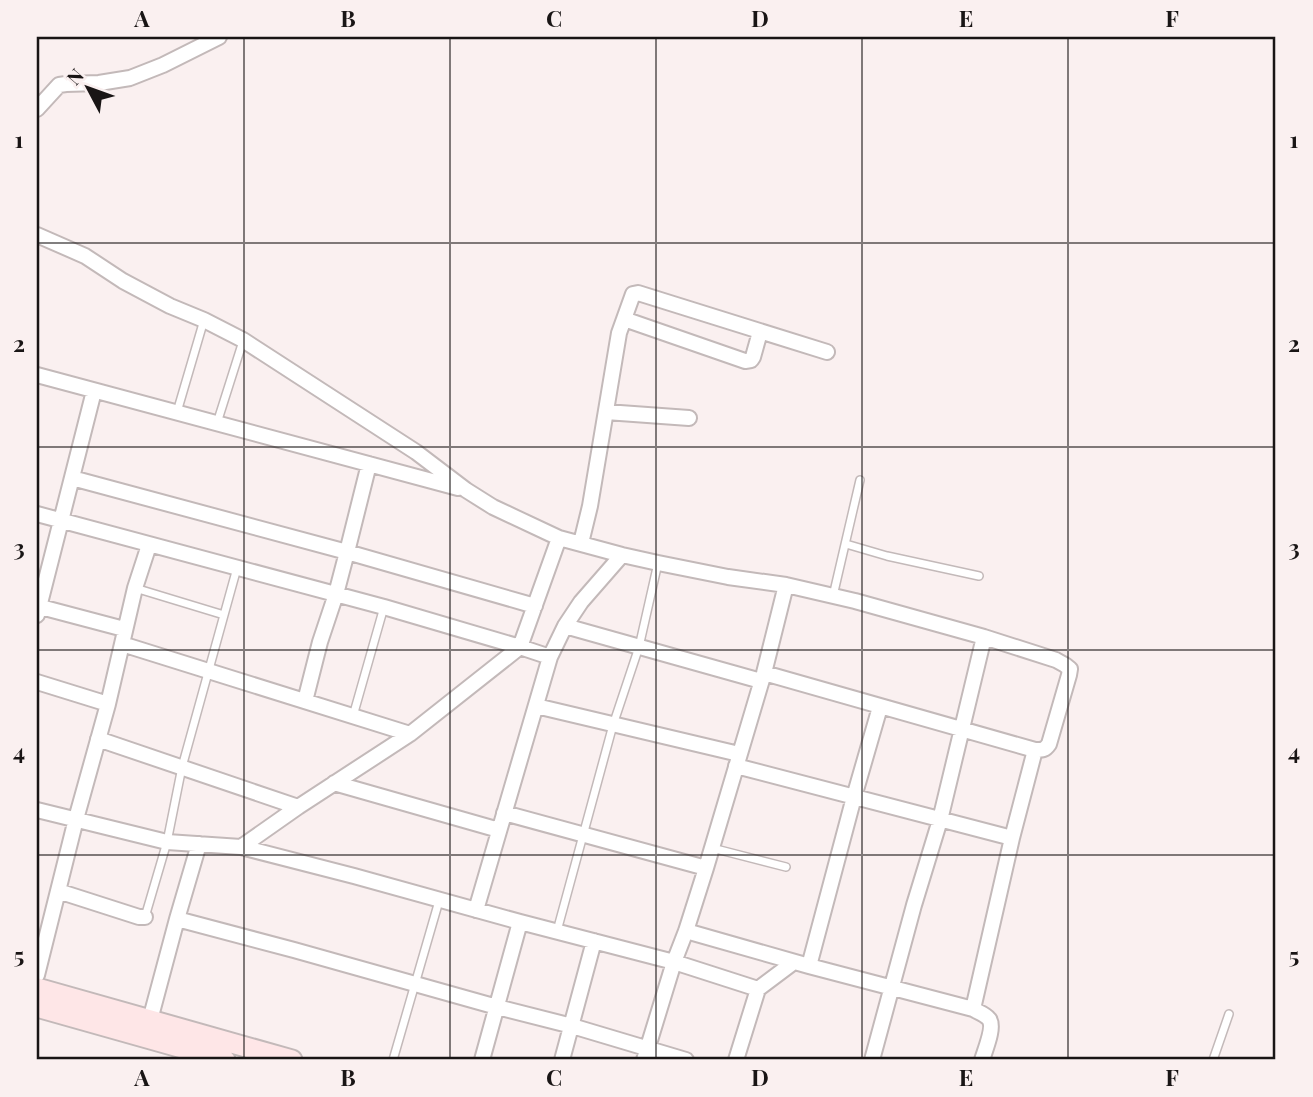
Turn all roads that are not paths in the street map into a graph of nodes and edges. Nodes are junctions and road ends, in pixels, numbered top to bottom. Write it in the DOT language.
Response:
graph roads {
  1 [pos="219,37"];
  2 [pos="37,109"];
  3 [pos="37,235"];
  4 [pos="624,319"];
  5 [pos="204,320"];
  6 [pos="760,332"];
  7 [pos="243,340"];
  8 [pos="827,352"];
  9 [pos="37,375"];
  10 [pos="94,391"];
  11 [pos="606,412"];
  12 [pos="177,413"];
  13 [pos="689,418"];
  14 [pos="217,424"];
  15 [pos="369,464"];
  16 [pos="72,478"];
  17 [pos="860,480"];
  18 [pos="466,490"];
  19 [pos="37,514"];
  20 [pos="62,521"];
  21 [pos="559,538"];
  22 [pos="581,543"];
  23 [pos="846,544"];
  24 [pos="149,545"];
  25 [pos="347,552"];
  26 [pos="622,555"];
  27 [pos="658,563"];
  28 [pos="237,568"];
  29 [pos="979,576"];
  30 [pos="786,585"];
  31 [pos="135,588"];
  32 [pos="336,594"];
  33 [pos="834,596"];
  34 [pos="535,606"];
  35 [pos="384,607"];
  36 [pos="38,609"];
  37 [pos="224,615"];
  38 [pos="565,626"];
  39 [pos="123,637"];
  40 [pos="984,637"];
  41 [pos="520,647"];
  42 [pos="639,647"];
  43 [pos="550,657"];
  44 [pos="209,671"];
  45 [pos="762,677"];
  46 [pos="37,682"];
  47 [pos="306,701"];
  48 [pos="108,704"];
  49 [pos="536,706"];
  50 [pos="880,707"];
  51 [pos="353,716"];
  52 [pos="613,725"];
  53 [pos="961,728"];
  54 [pos="410,734"];
  55 [pos="98,739"];
  56 [pos="1035,750"];
  57 [pos="737,760"];
  58 [pos="183,767"];
  59 [pos="334,783"];
  60 [pos="854,797"];
  61 [pos="298,807"];
  62 [pos="37,810"];
  63 [pos="504,813"];
  64 [pos="76,819"];
  65 [pos="940,820"];
  66 [pos="499,830"];
  67 [pos="583,834"];
  68 [pos="1012,838"];
  69 [pos="167,842"];
  70 [pos="199,844"];
  71 [pos="242,847"];
  72 [pos="712,848"];
  73 [pos="786,867"];
  74 [pos="706,868"];
  75 [pos="58,891"];
  76 [pos="439,901"];
  77 [pos="476,910"];
  78 [pos="145,917"];
  79 [pos="177,919"];
  80 [pos="520,922"];
  81 [pos="557,931"];
  82 [pos="686,931"];
  83 [pos="594,941"];
  84 [pos="674,962"];
  85 [pos="802,964"];
  86 [pos="37,975"];
  87 [pos="414,984"];
  88 [pos="892,987"];
  89 [pos="37,988"];
  90 [pos="758,989"];
  91 [pos="37,1007"];
  92 [pos="497,1007"];
  93 [pos="973,1009"];
  94 [pos="1229,1014"];
  95 [pos="150,1020"];
  96 [pos="572,1026"];
  97 [pos="646,1055"];
  98 [pos="225,1060"];
  99 [pos="292,1060"];
  100 [pos="393,1060"];
  101 [pos="482,1060"];
  102 [pos="562,1060"];
  103 [pos="686,1060"];
  104 [pos="736,1060"];
  105 [pos="872,1060"];
  106 [pos="982,1060"];
  107 [pos="1213,1060"];
  1 -- 2 [label="street"];
  3 -- 5 [label="street"];
  4 -- 6 [label="street"];
  4 -- 6 [label="street"];
  4 -- 11 [label="street"];
  5 -- 7 [label="street"];
  5 -- 12 [label="lane"];
  6 -- 8 [label="street"];
  7 -- 14 [label="lane"];
  7 -- 18 [label="street"];
  9 -- 10 [label="street"];
  10 -- 12 [label="street"];
  10 -- 16 [label="street"];
  11 -- 13 [label="street"];
  11 -- 22 [label="street"];
  12 -- 14 [label="street"];
  14 -- 15 [label="street"];
  15 -- 18 [label="street"];
  15 -- 25 [label="street"];
  16 -- 20 [label="street"];
  16 -- 25 [label="street"];
  17 -- 23 [label="lane"];
  18 -- 21 [label="street"];
  19 -- 20 [label="street"];
  20 -- 24 [label="street"];
  20 -- 36 [label="street"];
  21 -- 22 [label="street"];
  21 -- 34 [label="street"];
  22 -- 26 [label="street"];
  23 -- 29 [label="lane"];
  23 -- 33 [label="lane"];
  24 -- 28 [label="street"];
  24 -- 31 [label="street"];
  25 -- 32 [label="street"];
  25 -- 34 [label="street"];
  26 -- 27 [label="street"];
  26 -- 38 [label="street"];
  27 -- 30 [label="street"];
  27 -- 42 [label="lane"];
  28 -- 32 [label="street"];
  28 -- 37 [label="lane"];
  30 -- 33 [label="street"];
  30 -- 45 [label="street"];
  31 -- 37 [label="lane"];
  31 -- 39 [label="street"];
  32 -- 35 [label="street"];
  32 -- 47 [label="street"];
  33 -- 40 [label="street"];
  34 -- 41 [label="street"];
  35 -- 41 [label="street"];
  35 -- 51 [label="lane"];
  36 -- 39 [label="street"];
  37 -- 44 [label="lane"];
  38 -- 42 [label="street"];
  38 -- 43 [label="street"];
  39 -- 44 [label="street"];
  39 -- 48 [label="street"];
  40 -- 53 [label="street"];
  40 -- 56 [label="street"];
  41 -- 43 [label="street"];
  41 -- 54 [label="street"];
  42 -- 45 [label="street"];
  42 -- 52 [label="lane"];
  43 -- 49 [label="street"];
  44 -- 47 [label="street"];
  44 -- 58 [label="lane"];
  45 -- 50 [label="street"];
  45 -- 57 [label="street"];
  46 -- 48 [label="street"];
  47 -- 51 [label="street"];
  48 -- 55 [label="street"];
  49 -- 52 [label="street"];
  49 -- 63 [label="street"];
  50 -- 53 [label="street"];
  50 -- 60 [label="street"];
  51 -- 54 [label="street"];
  52 -- 57 [label="street"];
  52 -- 67 [label="lane"];
  53 -- 56 [label="street"];
  53 -- 65 [label="street"];
  54 -- 59 [label="street"];
  55 -- 58 [label="street"];
  55 -- 64 [label="street"];
  56 -- 68 [label="street"];
  57 -- 60 [label="street"];
  57 -- 72 [label="street"];
  58 -- 61 [label="street"];
  58 -- 69 [label="lane"];
  59 -- 61 [label="street"];
  59 -- 66 [label="street"];
  60 -- 65 [label="street"];
  60 -- 85 [label="street"];
  61 -- 71 [label="street"];
  62 -- 64 [label="street"];
  63 -- 66 [label="street"];
  63 -- 67 [label="street"];
  64 -- 69 [label="street"];
  64 -- 75 [label="street"];
  65 -- 68 [label="street"];
  65 -- 88 [label="street"];
  66 -- 77 [label="street"];
  67 -- 74 [label="street"];
  67 -- 81 [label="lane"];
  68 -- 93 [label="street"];
  69 -- 70 [label="street"];
  69 -- 78 [label="lane"];
  70 -- 71 [label="street"];
  70 -- 79 [label="street"];
  71 -- 76 [label="street"];
  72 -- 73 [label="lane"];
  72 -- 74 [label="street"];
  74 -- 82 [label="street"];
  75 -- 78 [label="street"];
  75 -- 86 [label="street"];
  76 -- 77 [label="street"];
  76 -- 87 [label="lane"];
  77 -- 80 [label="street"];
  79 -- 87 [label="street"];
  79 -- 95 [label="street"];
  80 -- 81 [label="street"];
  80 -- 92 [label="street"];
  81 -- 83 [label="street"];
  82 -- 84 [label="street"];
  82 -- 85 [label="street"];
  83 -- 84 [label="street"];
  83 -- 96 [label="street"];
  84 -- 90 [label="street"];
  84 -- 97 [label="street"];
  85 -- 88 [label="street"];
  85 -- 90 [label="street"];
  87 -- 92 [label="street"];
  87 -- 100 [label="lane"];
  88 -- 93 [label="street"];
  88 -- 105 [label="street"];
  89 -- 95 [label="street"];
  90 -- 104 [label="street"];
  91 -- 98 [label="street"];
  92 -- 96 [label="street"];
  92 -- 101 [label="street"];
  93 -- 106 [label="street"];
  94 -- 107 [label="lane"];
  95 -- 99 [label="street"];
  96 -- 97 [label="street"];
  96 -- 102 [label="street"];
  97 -- 103 [label="street"];
}
